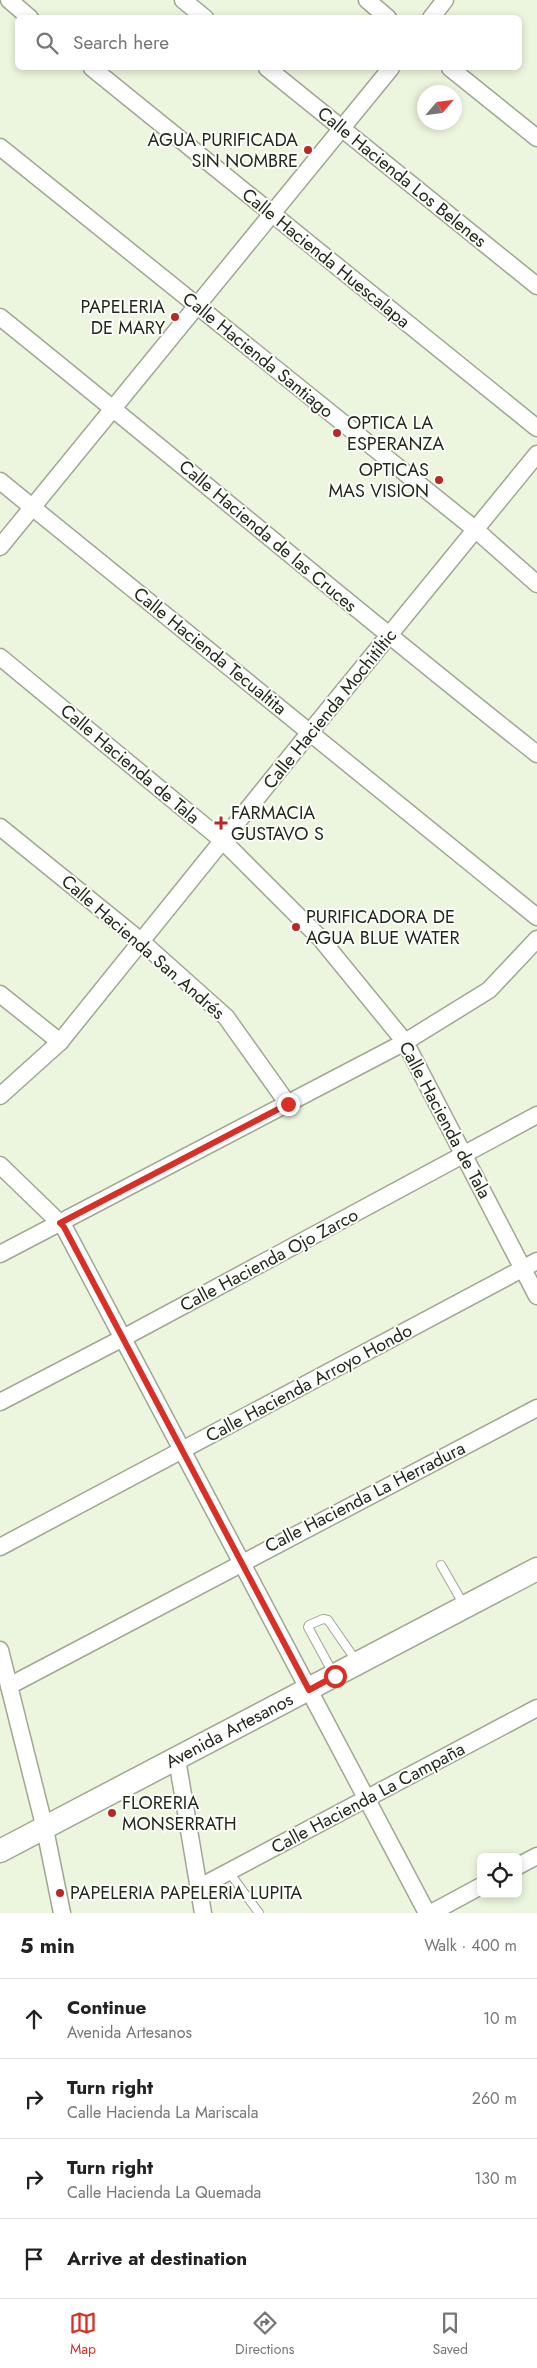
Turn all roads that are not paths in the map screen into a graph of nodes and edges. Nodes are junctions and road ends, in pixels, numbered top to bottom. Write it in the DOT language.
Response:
graph roads {
  1 [pos="9,0"];
  2 [pos="183,0"];
  3 [pos="367,0"];
  4 [pos="444,0"];
  5 [pos="26,15"];
  6 [pos="201,15"];
  7 [pos="384,15"];
  8 [pos="432,15"];
  9 [pos="94,70"];
  10 [pos="269,70"];
  11 [pos="389,70"];
  12 [pos="452,70"];
  13 [pos="343,129"];
  14 [pos="537,138"];
  15 [pos="0,147"];
  16 [pos="272,215"];
  17 [pos="537,286"];
  18 [pos="197,306"];
  19 [pos="0,318"];
  20 [pos="113,408"];
  21 [pos="537,428"];
  22 [pos="537,454"];
  23 [pos="0,481"];
  24 [pos="32,507"];
  25 [pos="476,530"];
  26 [pos="0,547"];
  27 [pos="537,584"];
  28 [pos="389,637"];
  29 [pos="0,657"];
  30 [pos="310,732"];
  31 [pos="537,754"];
  32 [pos="0,828"];
  33 [pos="223,841"];
  34 [pos="537,917"];
  35 [pos="537,938"];
  36 [pos="142,942"];
  37 [pos="0,994"];
  38 [pos="60,1042"];
  39 [pos="405,1042"];
  40 [pos="0,1096"];
  41 [pos="288,1104"];
  42 [pos="537,1115"];
  43 [pos="464,1154"];
  44 [pos="0,1165"];
  45 [pos="60,1223"];
  46 [pos="0,1254"];
  47 [pos="530,1265"];
  48 [pos="537,1296"];
  49 [pos="123,1338"];
  50 [pos="0,1402"];
  51 [pos="537,1408"];
  52 [pos="182,1451"];
  53 [pos="0,1547"];
  54 [pos="241,1562"];
  55 [pos="441,1566"];
  56 [pos="537,1569"];
  57 [pos="466,1607"];
  58 [pos="0,1650"];
  59 [pos="358,1664"];
  60 [pos="335,1676"];
  61 [pos="9,1686"];
  62 [pos="309,1690"];
  63 [pos="537,1708"];
  64 [pos="177,1760"];
  65 [pos="367,1799"];
  66 [pos="45,1829"];
  67 [pos="0,1851"];
  68 [pos="537,1856"];
  69 [pos="522,1864"];
  70 [pos="229,1872"];
  71 [pos="198,1888"];
  72 [pos="477,1888"];
  73 [pos="62,1913"];
  74 [pos="203,1913"];
  75 [pos="259,1913"];
  76 [pos="427,1913"];
  77 [pos="431,1913"];
  1 -- 5 [label="street"];
  2 -- 6 [label="street"];
  3 -- 7 [label="street"];
  4 -- 8 [label="street"];
  9 -- 16 [label="street, Calle Hacienda Huescalapa"];
  10 -- 13 [label="street, Calle Hacienda Los Belenes"];
  11 -- 13 [label="street"];
  12 -- 14 [label="street"];
  13 -- 16 [label="street"];
  13 -- 17 [label="street, Calle Hacienda Los Belenes"];
  15 -- 18 [label="street, Calle Hacienda Santiago"];
  16 -- 18 [label="street"];
  16 -- 21 [label="street, Calle Hacienda Huescalapa"];
  18 -- 20 [label="street"];
  18 -- 25 [label="street, Calle Hacienda Santiago"];
  19 -- 20 [label="street, Calle Hacienda de las Cruces"];
  20 -- 24 [label="street"];
  20 -- 28 [label="street, Calle Hacienda de las Cruces"];
  22 -- 25 [label="street, Calle Hacienda Mochitiltic"];
  23 -- 24 [label="street, Calle Hacienda Tecualtita"];
  24 -- 26 [label="street"];
  24 -- 30 [label="street, Calle Hacienda Tecualtita"];
  25 -- 27 [label="street, Calle Hacienda Santiago"];
  25 -- 28 [label="street, Calle Hacienda Mochitiltic"];
  28 -- 30 [label="street, Calle Hacienda Mochitiltic"];
  28 -- 31 [label="street, Calle Hacienda de las Cruces"];
  29 -- 33 [label="street, Calle Hacienda de Tala"];
  30 -- 33 [label="street, Calle Hacienda Mochitiltic"];
  30 -- 34 [label="street, Calle Hacienda Tecualtita"];
  32 -- 36 [label="street, Calle Hacienda San Andrés"];
  33 -- 36 [label="street, Calle Hacienda Mochitiltic"];
  33 -- 39 [label="street, Calle Hacienda de Tala"];
  35 -- 39 [label="street"];
  36 -- 38 [label="street, Calle Hacienda Mochitiltic"];
  36 -- 41 [label="street, Calle Hacienda San Andrés"];
  37 -- 38 [label="street"];
  38 -- 40 [label="street, Calle Hacienda Mochitiltic"];
  39 -- 41 [label="street"];
  39 -- 43 [label="street, Calle Hacienda de Tala"];
  41 -- 45 [label="street"];
  42 -- 43 [label="street, Calle Hacienda Ojo Zarco"];
  43 -- 47 [label="street, Calle Hacienda de Tala"];
  43 -- 49 [label="street, Calle Hacienda Ojo Zarco"];
  44 -- 45 [label="street"];
  45 -- 46 [label="street"];
  45 -- 49 [label="street"];
  47 -- 48 [label="street, Calle Hacienda de Tala"];
  47 -- 52 [label="street, Calle Hacienda Arroyo Hondo"];
  49 -- 50 [label="street, Calle Hacienda Ojo Zarco"];
  49 -- 52 [label="street"];
  51 -- 54 [label="street, Calle Hacienda La Herradura"];
  52 -- 53 [label="street, Calle Hacienda Arroyo Hondo"];
  52 -- 54 [label="street"];
  54 -- 61 [label="street, Calle Hacienda La Herradura"];
  54 -- 62 [label="street"];
  55 -- 57 [label="lane"];
  56 -- 57 [label="main road, Avenida Artesanos"];
  57 -- 59 [label="main road, Avenida Artesanos"];
  58 -- 61 [label="street"];
  59 -- 60 [label="main road, Avenida Artesanos"];
  59 -- 60 [label="lane"];
  60 -- 62 [label="main road, Avenida Artesanos"];
  61 -- 66 [label="street"];
  62 -- 64 [label="main road, Avenida Artesanos"];
  62 -- 65 [label="street"];
  63 -- 65 [label="street, Calle Hacienda La Campaña"];
  64 -- 66 [label="main road, Avenida Artesanos"];
  64 -- 71 [label="street"];
  65 -- 70 [label="street, Calle Hacienda La Campaña"];
  65 -- 76 [label="street"];
  66 -- 67 [label="main road, Avenida Artesanos"];
  66 -- 73 [label="street"];
  68 -- 69 [label="street"];
  70 -- 71 [label="street, Calle Hacienda La Campaña"];
  70 -- 75 [label="lane"];
  71 -- 74 [label="street"];
  72 -- 77 [label="street"];
}
